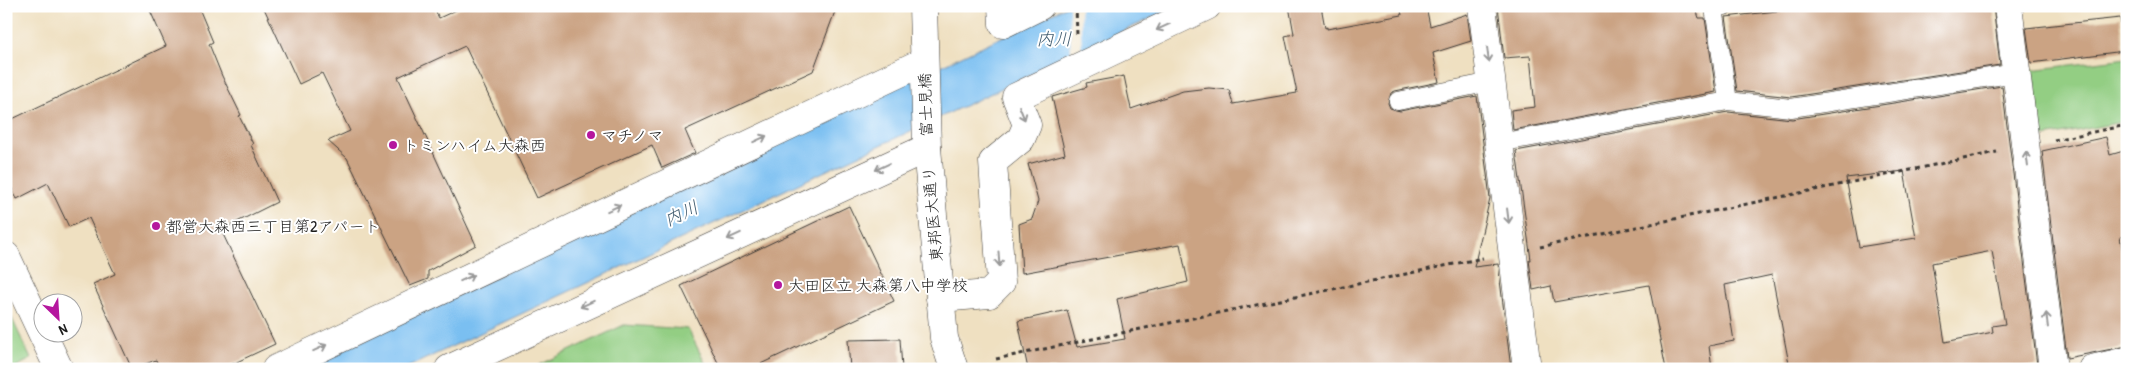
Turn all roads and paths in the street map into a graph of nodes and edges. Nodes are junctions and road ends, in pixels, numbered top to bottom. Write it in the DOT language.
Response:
graph roads {
  1 [pos="923,6"];
  2 [pos="1002,6"];
  3 [pos="1040,6"];
  4 [pos="1207,6"];
  5 [pos="1482,6"];
  6 [pos="1725,6"];
  7 [pos="2008,6"];
  8 [pos="923,62"];
  9 [pos="2016,73"];
  10 [pos="1491,82"];
  11 [pos="1398,101"];
  12 [pos="1728,101"];
  13 [pos="2127,125"];
  14 [pos="1499,143"];
  15 [pos="2025,146"];
  16 [pos="926,148"];
  17 [pos="1512,252"];
  18 [pos="6,256"];
  19 [pos="940,298"];
  20 [pos="996,358"];
  21 [pos="2127,362"];
  22 [pos="59,369"];
  23 [pos="276,369"];
  24 [pos="449,369"];
  25 [pos="954,369"];
  26 [pos="1527,369"];
  27 [pos="2053,369"];
  28 [pos="2092,369"];
  1 -- 8 [label="street"];
  2 -- 3 [label="street"];
  4 -- 19 [label="street, one-way"];
  5 -- 10 [label="street, one-way"];
  6 -- 12 [label="lane"];
  7 -- 9 [label="street"];
  8 -- 16 [label="street, 富士見橋"];
  23 -- 8 [label="street, one-way"];
  9 -- 12 [label="lane"];
  9 -- 15 [label="street"];
  10 -- 11 [label="lane"];
  10 -- 14 [label="street"];
  12 -- 14 [label="lane"];
  13 -- 15 [label="path"];
  14 -- 17 [label="street, one-way"];
  15 -- 17 [label="path"];
  27 -- 15 [label="street, one-way"];
  16 -- 19 [label="street, 東邦医大通り"];
  16 -- 24 [label="street, one-way"];
  17 -- 20 [label="path"];
  17 -- 26 [label="street"];
  18 -- 22 [label="street"];
  19 -- 25 [label="street, 東邦医大通り"];
  21 -- 28 [label="street"];
}
